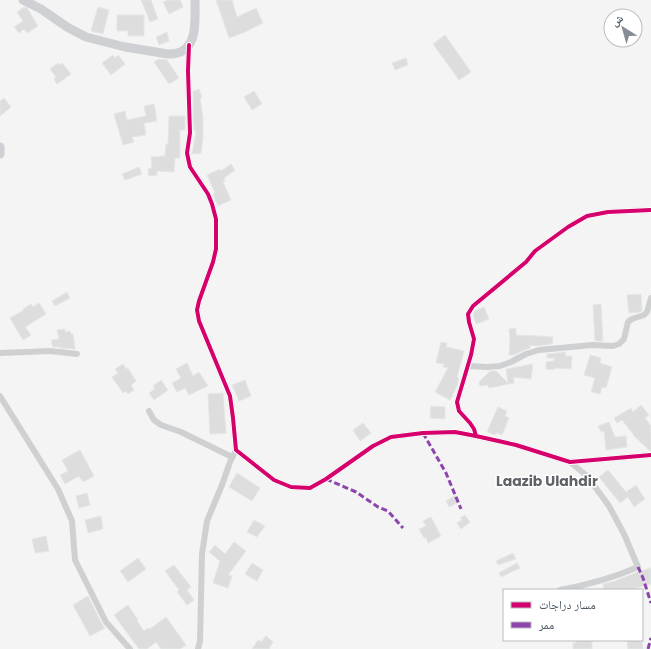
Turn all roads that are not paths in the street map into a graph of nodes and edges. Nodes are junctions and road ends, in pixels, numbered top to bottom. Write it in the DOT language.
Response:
graph roads {
  1 [pos="23,0"];
  2 [pos="195,0"];
  3 [pos="189,45"];
  4 [pos="0,147"];
  5 [pos="0,154"];
  6 [pos="651,210"];
  7 [pos="651,298"];
  8 [pos="0,353"];
  9 [pos="77,354"];
  10 [pos="468,366"];
  11 [pos="0,396"];
  12 [pos="150,411"];
  13 [pos="476,436"];
  14 [pos="236,450"];
  15 [pos="651,455"];
  16 [pos="232,457"];
  17 [pos="570,462"];
  18 [pos="565,589"];
  19 [pos="130,649"];
  20 [pos="198,649"];
  1 -- 3 [label="main road"];
  2 -- 3 [label="main road"];
  3 -- 14 [label="street"];
  4 -- 5 [label="main road"];
  6 -- 10 [label="street"];
  7 -- 10 [label="street"];
  8 -- 9 [label="street"];
  10 -- 13 [label="street"];
  11 -- 19 [label="street"];
  12 -- 16 [label="street"];
  13 -- 14 [label="street"];
  13 -- 17 [label="street"];
  14 -- 16 [label="street"];
  15 -- 17 [label="street"];
  16 -- 20 [label="street"];
  17 -- 18 [label="street"];
}
